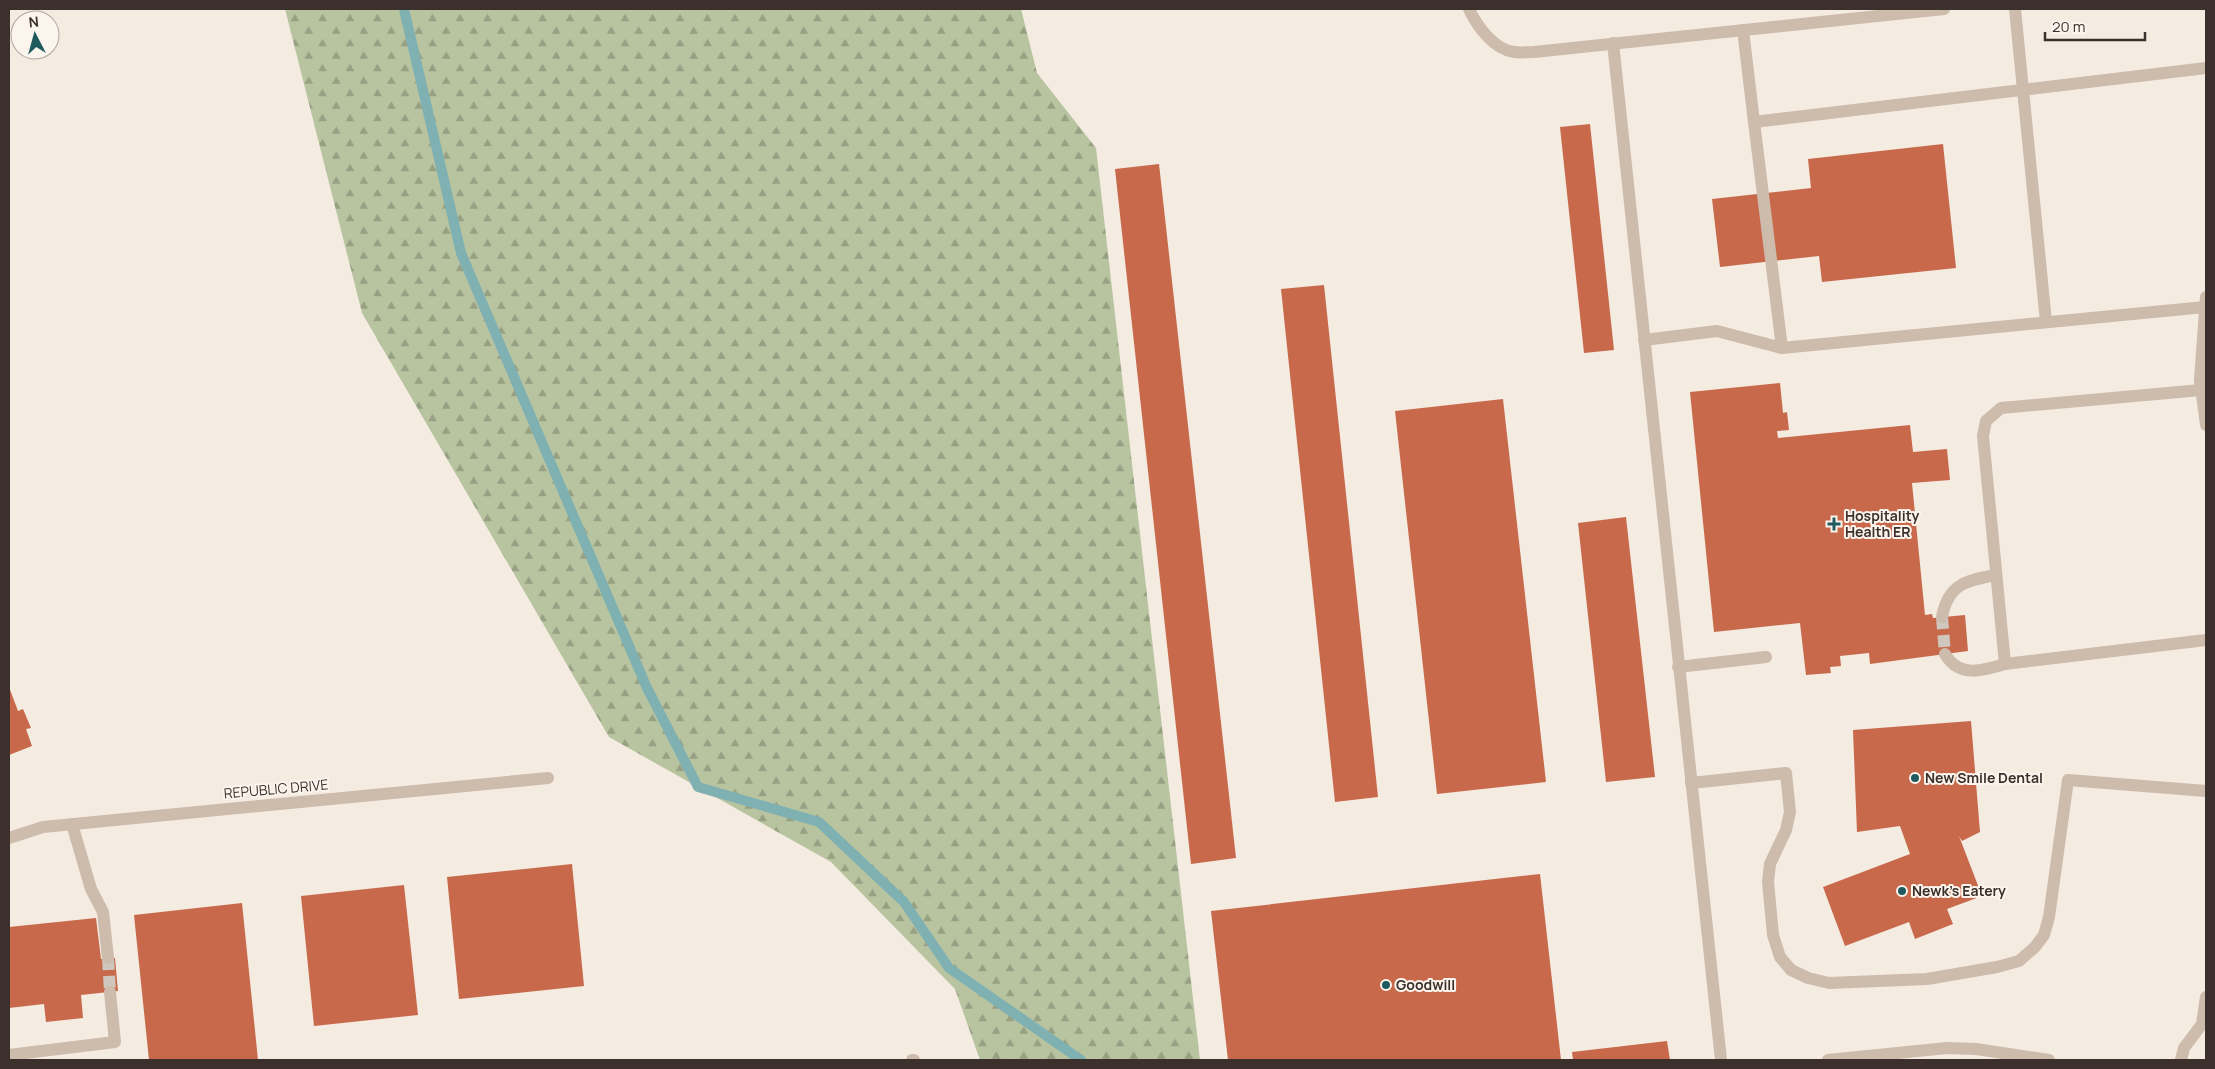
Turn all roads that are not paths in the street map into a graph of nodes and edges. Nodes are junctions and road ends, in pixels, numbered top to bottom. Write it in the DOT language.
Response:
graph roads {
  1 [pos="1469,9"];
  2 [pos="1944,9"];
  3 [pos="2015,9"];
  4 [pos="1743,30"];
  5 [pos="1613,44"];
  6 [pos="2206,68"];
  7 [pos="2023,89"];
  8 [pos="1754,122"];
  9 [pos="2206,302"];
  10 [pos="2046,322"];
  11 [pos="1644,340"];
  12 [pos="1782,348"];
  13 [pos="2201,390"];
  14 [pos="2206,425"];
  15 [pos="1996,575"];
  16 [pos="1942,617"];
  17 [pos="2206,640"];
  18 [pos="1945,654"];
  19 [pos="1766,657"];
  20 [pos="2005,664"];
  21 [pos="1678,667"];
  22 [pos="548,778"];
  23 [pos="1690,782"];
  24 [pos="2206,791"];
  25 [pos="72,824"];
  26 [pos="9,838"];
  27 [pos="108,958"];
  28 [pos="110,992"];
  29 [pos="2206,997"];
  30 [pos="9,1055"];
  31 [pos="1721,1060"];
  32 [pos="1828,1060"];
  33 [pos="2049,1060"];
  34 [pos="2181,1060"];
  1 -- 5 [label="street"];
  2 -- 4 [label="street"];
  3 -- 7 [label="street"];
  4 -- 5 [label="street"];
  4 -- 8 [label="street"];
  5 -- 11 [label="street"];
  6 -- 7 [label="street"];
  7 -- 8 [label="street"];
  7 -- 10 [label="street"];
  8 -- 12 [label="street"];
  9 -- 10 [label="street"];
  9 -- 13 [label="street"];
  10 -- 12 [label="street"];
  11 -- 12 [label="street"];
  11 -- 21 [label="street"];
  13 -- 14 [label="street"];
  13 -- 15 [label="street"];
  15 -- 16 [label="street"];
  15 -- 20 [label="street"];
  17 -- 20 [label="street"];
  18 -- 20 [label="street"];
  19 -- 21 [label="street"];
  21 -- 23 [label="street"];
  22 -- 25 [label="street, REPUBLIC DRIVE"];
  23 -- 24 [label="street"];
  23 -- 31 [label="street"];
  25 -- 26 [label="street, REPUBLIC DRIVE"];
  25 -- 27 [label="street"];
  28 -- 30 [label="street"];
  29 -- 34 [label="street"];
  32 -- 33 [label="street"];
}
